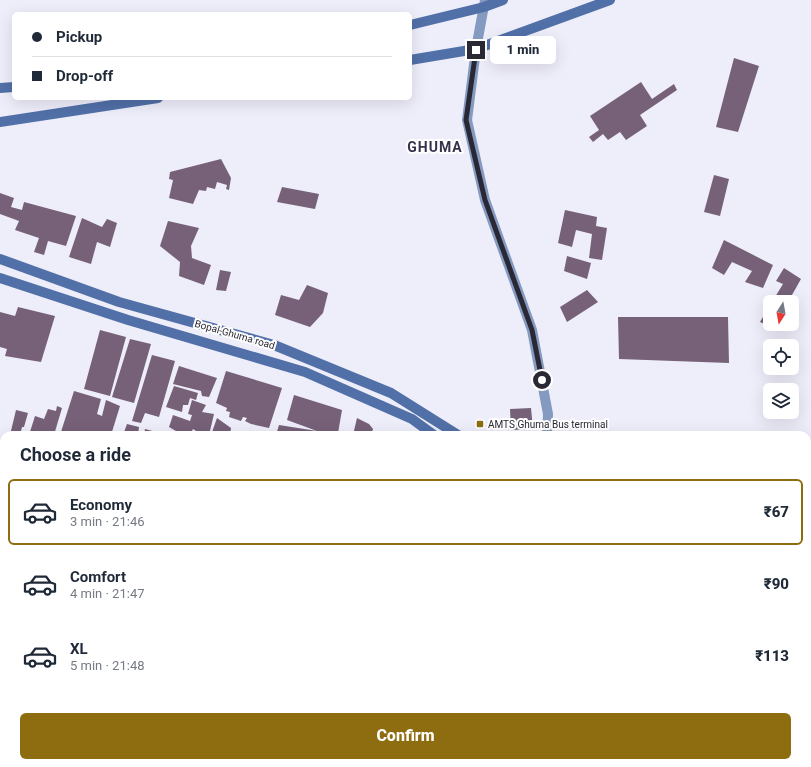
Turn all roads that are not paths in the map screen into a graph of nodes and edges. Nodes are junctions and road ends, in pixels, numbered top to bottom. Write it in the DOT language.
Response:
graph roads {
  1 [pos="503,0"];
  2 [pos="610,0"];
  3 [pos="485,3"];
  4 [pos="412,24"];
  5 [pos="476,50"];
  6 [pos="412,60"];
  7 [pos="12,87"];
  8 [pos="0,88"];
  9 [pos="145,100"];
  10 [pos="0,122"];
  11 [pos="0,259"];
  12 [pos="0,278"];
  13 [pos="418,409"];
  14 [pos="412,419"];
  15 [pos="428,431"];
  16 [pos="452,431"];
  17 [pos="547,431"];
  1 -- 3 [label="street"];
  2 -- 5 [label="street"];
  3 -- 4 [label="street"];
  3 -- 5 [label="street"];
  5 -- 6 [label="street"];
  5 -- 17 [label="street"];
  7 -- 8 [label="street"];
  9 -- 10 [label="street"];
  11 -- 13 [label="street, Bopal-Ghuma road"];
  12 -- 14 [label="street"];
  13 -- 14 [label="street"];
  13 -- 16 [label="street, Bopal-Ghuma road"];
  14 -- 15 [label="street"];
}
